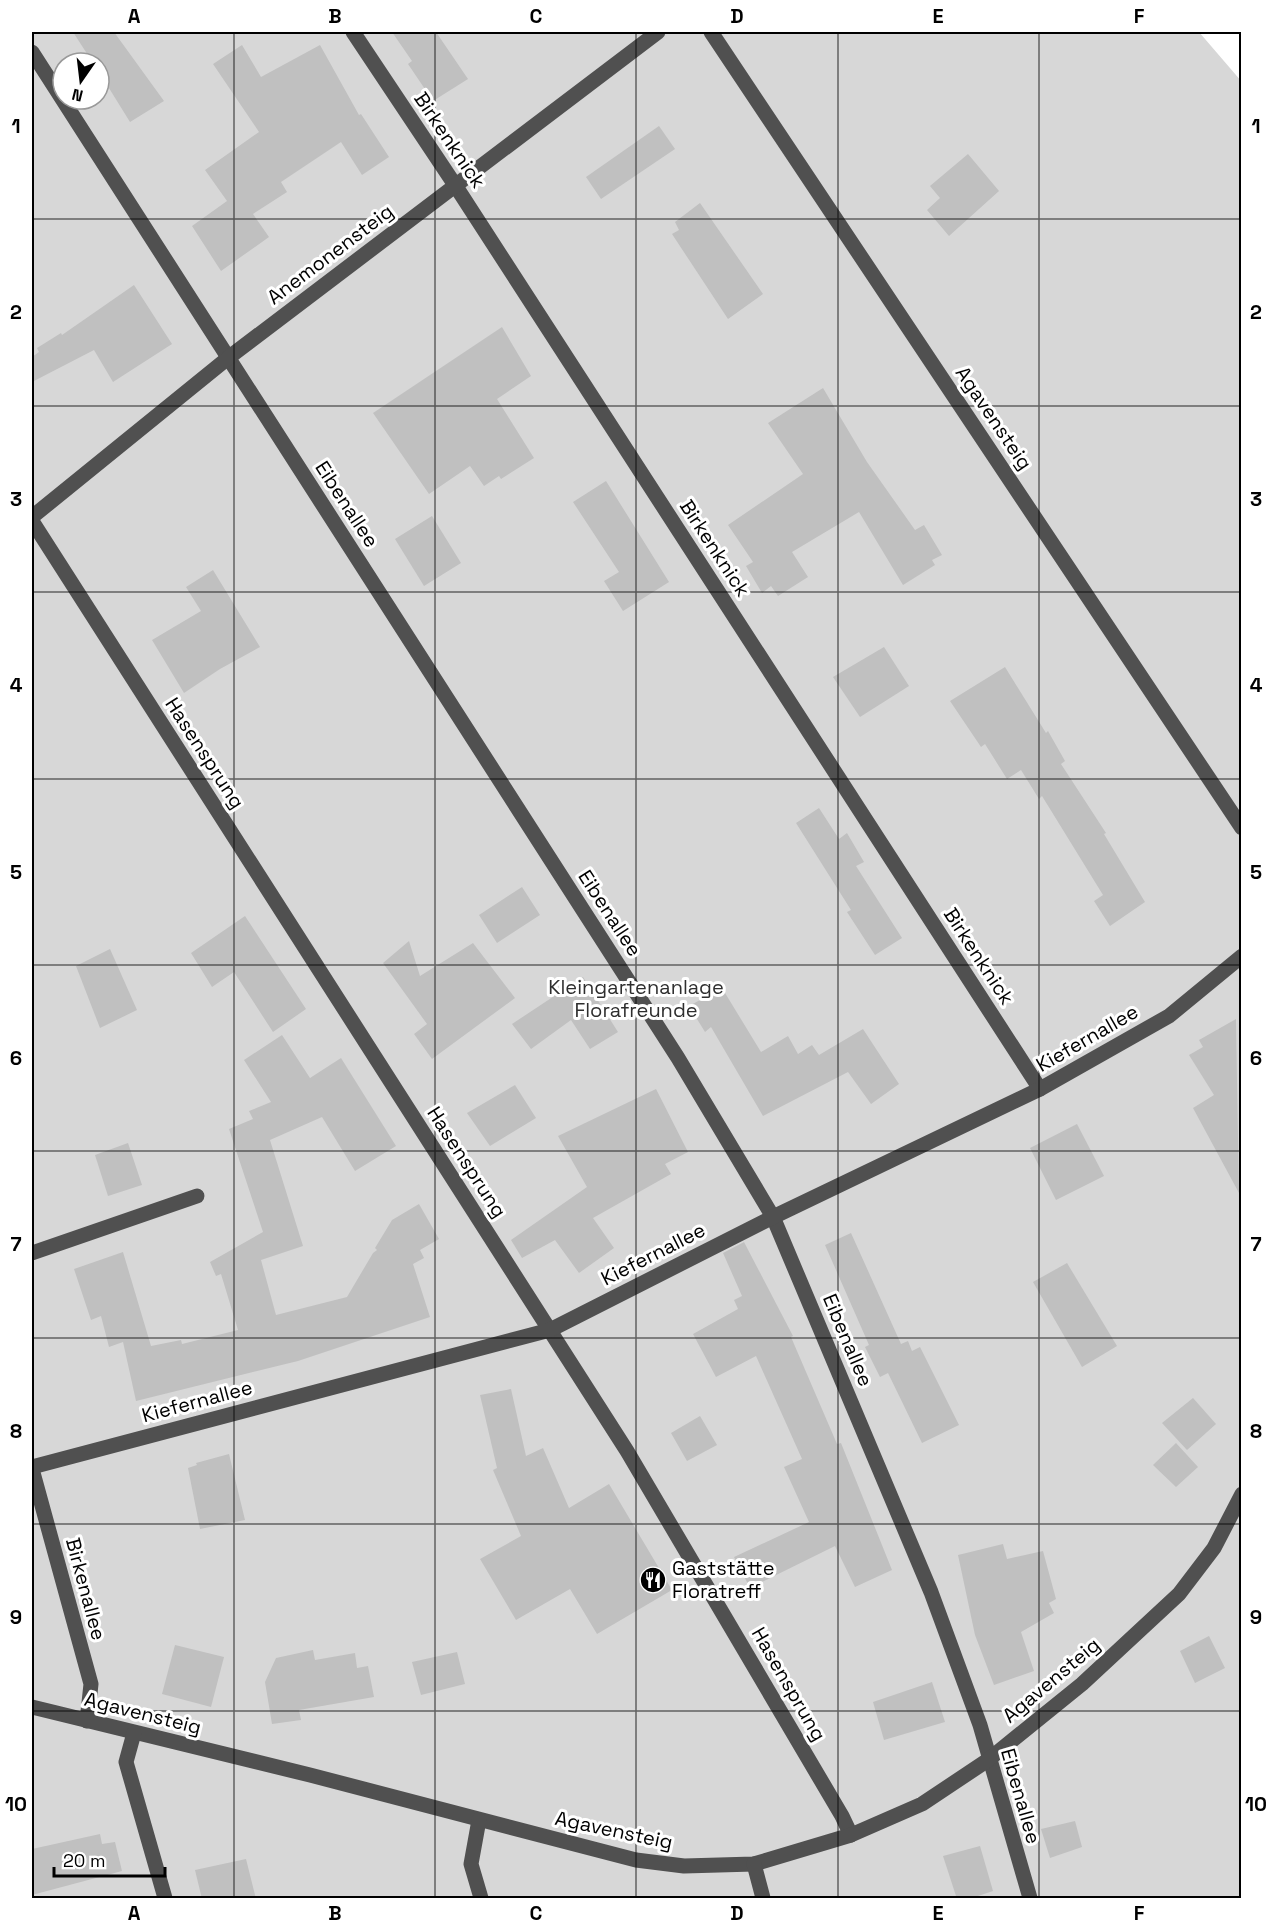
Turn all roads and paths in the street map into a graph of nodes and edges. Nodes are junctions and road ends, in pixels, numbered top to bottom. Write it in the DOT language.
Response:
graph roads {
  1 [pos="352,32"];
  2 [pos="658,32"];
  3 [pos="711,32"];
  4 [pos="32,52"];
  5 [pos="455,185"];
  6 [pos="228,358"];
  7 [pos="32,517"];
  8 [pos="32,521"];
  9 [pos="1242,828"];
  10 [pos="1242,956"];
  11 [pos="1040,1089"];
  12 [pos="197,1196"];
  13 [pos="773,1217"];
  14 [pos="32,1253"];
  15 [pos="550,1330"];
  16 [pos="32,1468"];
  17 [pos="1242,1494"];
  18 [pos="32,1707"];
  19 [pos="87,1721"];
  20 [pos="134,1733"];
  21 [pos="988,1760"];
  22 [pos="479,1820"];
  23 [pos="851,1835"];
  24 [pos="754,1864"];
  25 [pos="165,1899"];
  26 [pos="481,1899"];
  27 [pos="764,1899"];
  28 [pos="1030,1899"];
  1 -- 5 [label="lane, Birkenknick"];
  2 -- 5 [label="lane, Anemonensteig"];
  3 -- 9 [label="lane, Agavensteig"];
  4 -- 6 [label="lane, Eibenallee"];
  5 -- 6 [label="lane, Anemonensteig"];
  5 -- 11 [label="lane, Birkenknick"];
  6 -- 7 [label="lane, Anemonensteig"];
  6 -- 13 [label="lane, Eibenallee"];
  8 -- 15 [label="lane, Hasensprung"];
  10 -- 11 [label="lane, Kiefernallee"];
  11 -- 13 [label="lane, Kiefernallee"];
  12 -- 14 [label="lane"];
  13 -- 15 [label="lane, Kiefernallee"];
  13 -- 21 [label="lane, Eibenallee"];
  15 -- 16 [label="lane, Kiefernallee"];
  15 -- 23 [label="lane, Hasensprung"];
  16 -- 19 [label="lane, Birkenallee"];
  17 -- 21 [label="lane, Agavensteig"];
  18 -- 19 [label="lane, Agavensteig"];
  19 -- 20 [label="lane, Agavensteig"];
  20 -- 22 [label="lane, Agavensteig"];
  20 -- 25 [label="lane"];
  21 -- 23 [label="lane, Agavensteig"];
  21 -- 28 [label="lane, Eibenallee"];
  22 -- 24 [label="lane, Agavensteig"];
  22 -- 26 [label="lane"];
  23 -- 24 [label="lane, Agavensteig"];
  24 -- 27 [label="lane"];
}
